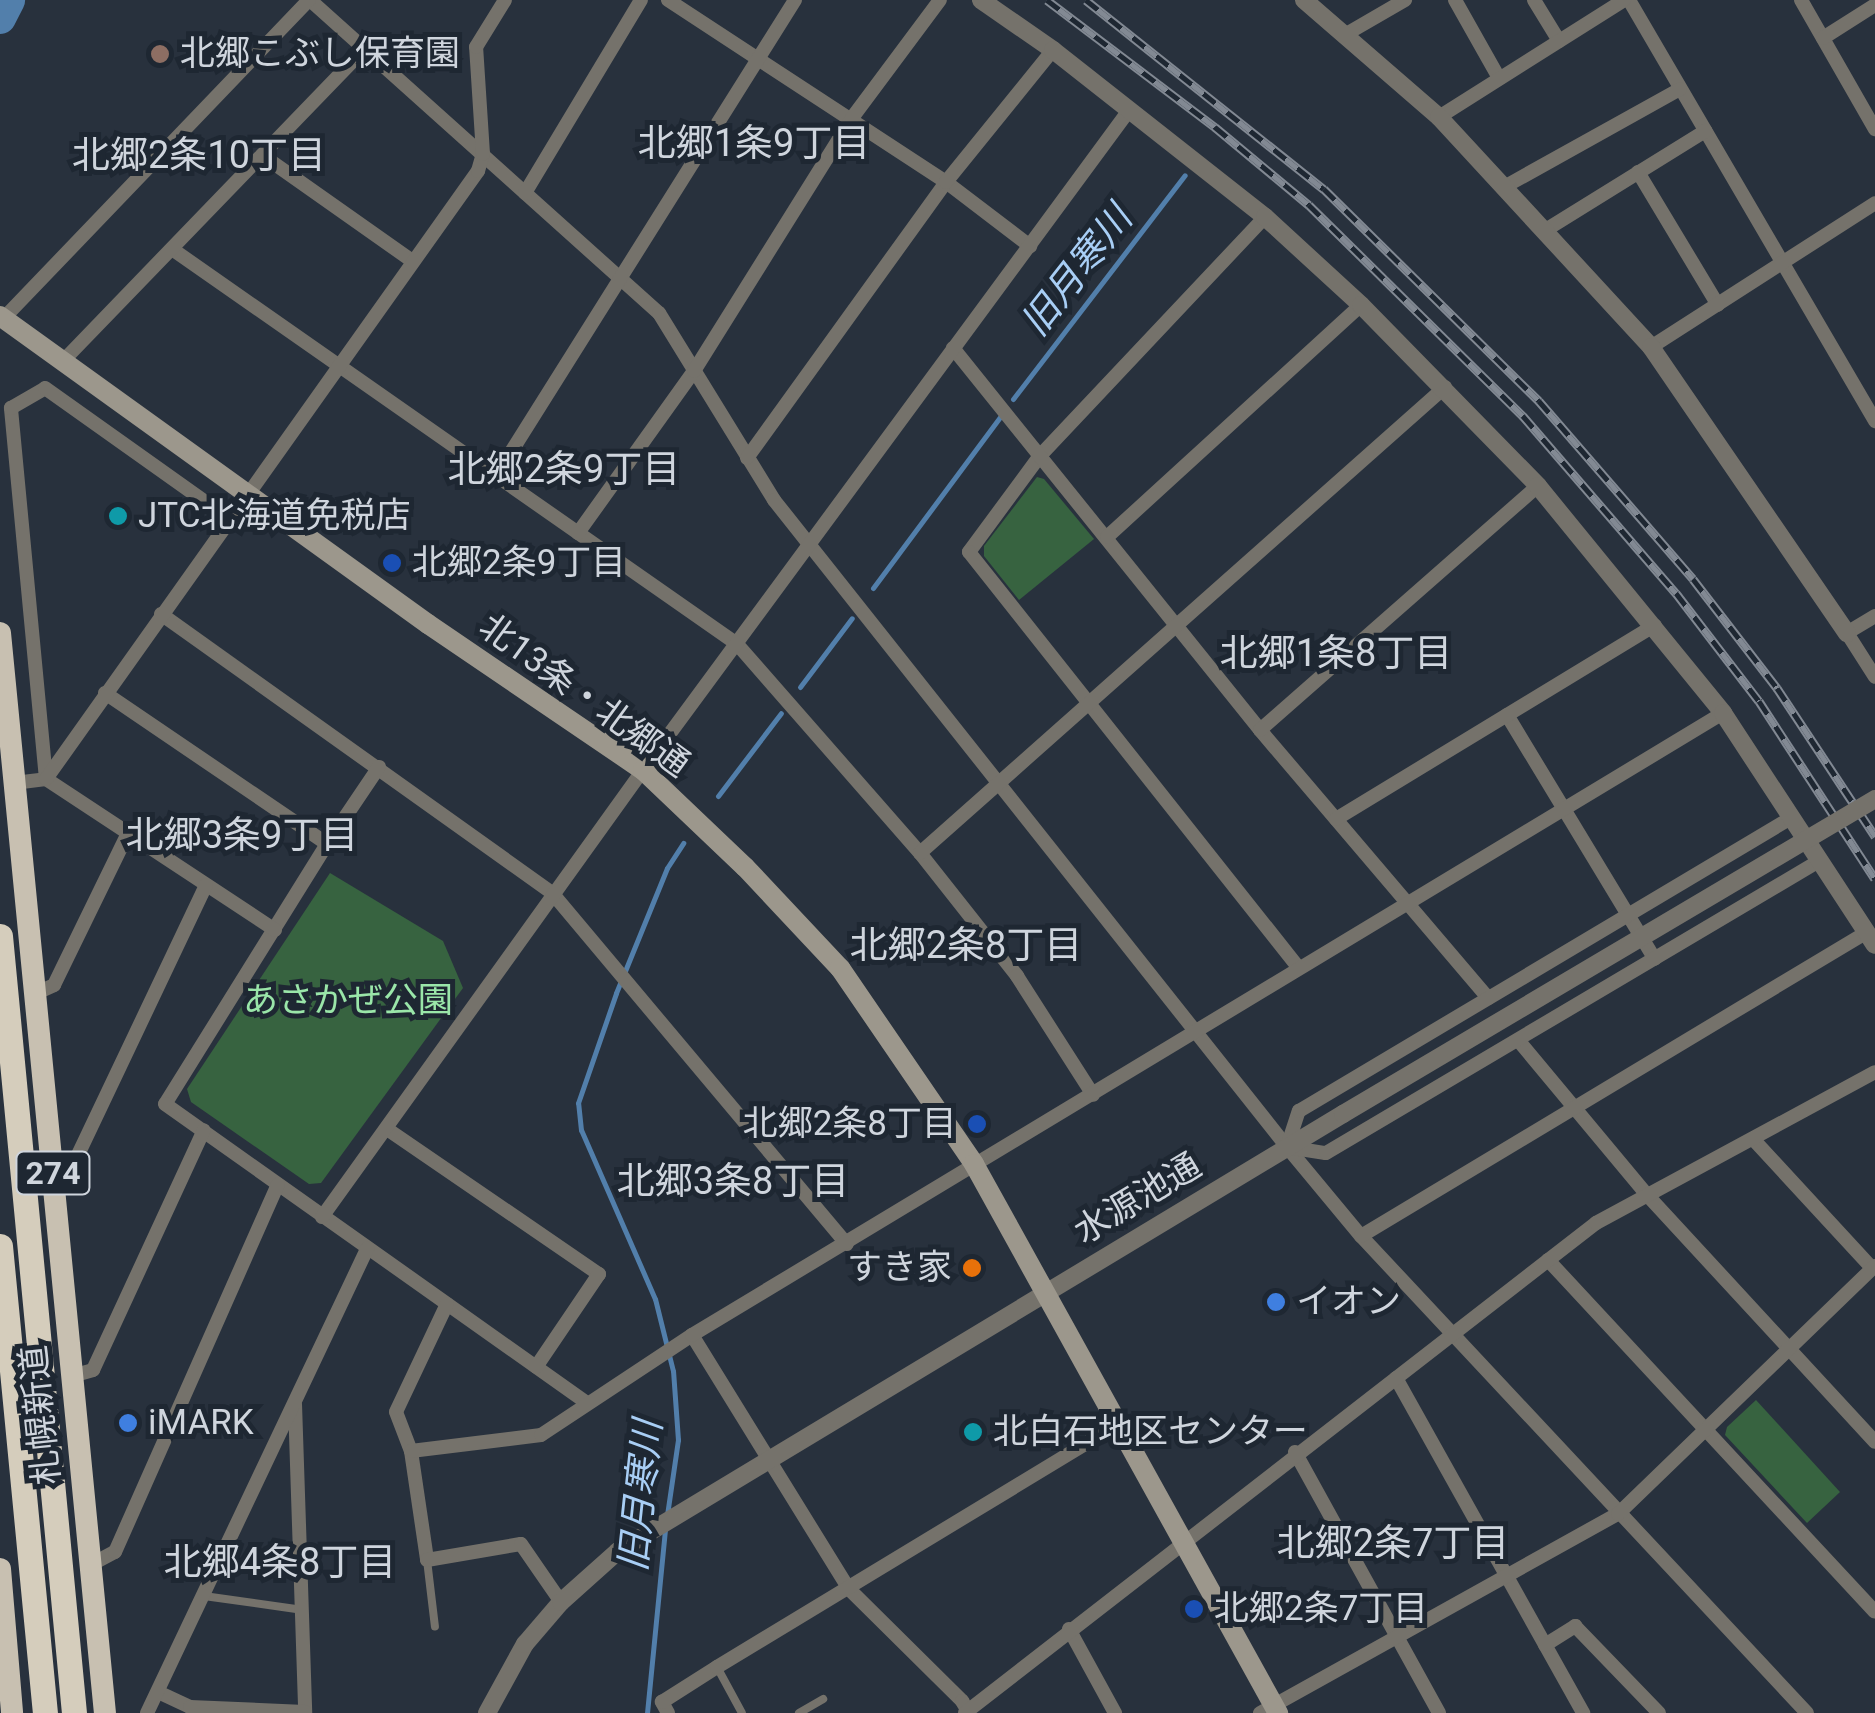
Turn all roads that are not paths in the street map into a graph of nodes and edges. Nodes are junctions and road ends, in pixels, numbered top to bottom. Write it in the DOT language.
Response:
graph roads {
  1 [pos="310,0"];
  2 [pos="506,0"];
  3 [pos="642,0"];
  4 [pos="668,0"];
  5 [pos="794,0"];
  6 [pos="940,0"];
  7 [pos="981,0"];
  8 [pos="1304,0"];
  9 [pos="1405,0"];
  10 [pos="1455,0"];
  11 [pos="1534,0"];
  12 [pos="1626,0"];
  13 [pos="1800,0"];
  14 [pos="1875,5"];
  15 [pos="1348,33"];
  16 [pos="1823,38"];
  17 [pos="1559,41"];
  18 [pos="365,48"];
  19 [pos="1054,50"];
  20 [pos="756,54"];
  21 [pos="1499,78"];
  22 [pos="1680,89"];
  23 [pos="1130,109"];
  24 [pos="1440,116"];
  25 [pos="852,118"];
  26 [pos="1875,129"];
  27 [pos="1705,131"];
  28 [pos="483,154"];
  29 [pos="262,155"];
  30 [pos="1638,172"];
  31 [pos="946,182"];
  32 [pos="1504,187"];
  33 [pos="525,194"];
  34 [pos="1875,202"];
  35 [pos="1264,217"];
  36 [pos="1544,231"];
  37 [pos="1030,246"];
  38 [pos="172,249"];
  39 [pos="412,260"];
  40 [pos="1784,264"];
  41 [pos="618,276"];
  42 [pos="1362,304"];
  43 [pos="1718,305"];
  44 [pos="2,318"];
  45 [pos="953,348"];
  46 [pos="1651,348"];
  47 [pos="63,361"];
  48 [pos="338,364"];
  49 [pos="694,371"];
  50 [pos="1445,388"];
  51 [pos="1875,421"];
  52 [pos="1039,457"];
  53 [pos="747,458"];
  54 [pos="496,476"];
  55 [pos="1538,486"];
  56 [pos="248,493"];
  57 [pos="229,520"];
  58 [pos="578,533"];
  59 [pos="1107,537"];
  60 [pos="809,546"];
  61 [pos="160,614"];
  62 [pos="1875,616"];
  63 [pos="1176,625"];
  64 [pos="1655,625"];
  65 [pos="0,633"];
  66 [pos="1847,633"];
  67 [pos="737,644"];
  68 [pos="1875,677"];
  69 [pos="104,693"];
  70 [pos="1088,703"];
  71 [pos="1507,714"];
  72 [pos="1723,714"];
  73 [pos="1260,730"];
  74 [pos="379,767"];
  75 [pos="643,770"];
  76 [pos="46,779"];
  77 [pos="14,783"];
  78 [pos="998,783"];
  79 [pos="1875,799"];
  80 [pos="1565,809"];
  81 [pos="1790,818"];
  82 [pos="1336,819"];
  83 [pos="127,835"];
  84 [pos="327,844"];
  85 [pos="920,853"];
  86 [pos="1819,861"];
  87 [pos="206,886"];
  88 [pos="554,894"];
  89 [pos="1408,904"];
  90 [pos="1630,914"];
  91 [pos="275,930"];
  92 [pos="0,936"];
  93 [pos="1871,939"];
  94 [pos="1655,959"];
  95 [pos="1298,968"];
  96 [pos="34,994"];
  97 [pos="1488,998"];
  98 [pos="1196,1031"];
  99 [pos="1518,1040"];
  100 [pos="1875,1072"];
  101 [pos="1093,1095"];
  102 [pos="1574,1106"];
  103 [pos="387,1129"];
  104 [pos="204,1130"];
  105 [pos="1753,1139"];
  106 [pos="1287,1148"];
  107 [pos="974,1164"];
  108 [pos="52,1171"];
  109 [pos="278,1184"];
  110 [pos="1649,1197"];
  111 [pos="322,1217"];
  112 [pos="1362,1236"];
  113 [pos="847,1244"];
  114 [pos="0,1246"];
  115 [pos="368,1249"];
  116 [pos="1548,1260"];
  117 [pos="1874,1267"];
  118 [pos="1045,1293"];
  119 [pos="447,1304"];
  120 [pos="1453,1332"];
  121 [pos="692,1335"];
  122 [pos="1788,1350"];
  123 [pos="536,1367"];
  124 [pos="72,1376"];
  125 [pos="1396,1378"];
  126 [pos="295,1401"];
  127 [pos="587,1402"];
  128 [pos="1118,1426"];
  129 [pos="1707,1430"];
  130 [pos="1875,1442"];
  131 [pos="410,1451"];
  132 [pos="1295,1452"];
  133 [pos="770,1460"];
  134 [pos="1618,1514"];
  135 [pos="1183,1540"];
  136 [pos="427,1560"];
  137 [pos="92,1564"];
  138 [pos="0,1568"];
  139 [pos="1510,1575"];
  140 [pos="848,1588"];
  141 [pos="203,1596"];
  142 [pos="2,1599"];
  143 [pos="561,1602"];
  144 [pos="303,1610"];
  145 [pos="1875,1612"];
  146 [pos="436,1628"];
  147 [pos="1068,1628"];
  148 [pos="1398,1638"];
  149 [pos="1545,1645"];
  150 [pos="716,1667"];
  151 [pos="158,1692"];
  152 [pos="823,1699"];
  153 [pos="1271,1711"];
  154 [pos="967,1712"];
  155 [pos="12,1713"];
  156 [pos="45,1713"];
  157 [pos="74,1713"];
  158 [pos="105,1713"];
  159 [pos="147,1713"];
  160 [pos="305,1713"];
  161 [pos="488,1713"];
  162 [pos="668,1713"];
  163 [pos="742,1713"];
  164 [pos="799,1713"];
  165 [pos="1115,1713"];
  166 [pos="1439,1713"];
  167 [pos="1583,1713"];
  168 [pos="1659,1713"];
  169 [pos="1806,1713"];
  1 -- 18 [label="street"];
  1 -- 44 [label="street"];
  2 -- 28 [label="street"];
  3 -- 33 [label="street"];
  4 -- 20 [label="street"];
  5 -- 20 [label="street"];
  6 -- 25 [label="street"];
  7 -- 19 [label="street"];
  8 -- 15 [label="street"];
  9 -- 15 [label="street"];
  10 -- 21 [label="street"];
  11 -- 17 [label="street"];
  12 -- 17 [label="street"];
  12 -- 22 [label="street"];
  13 -- 16 [label="street"];
  14 -- 16 [label="street"];
  15 -- 24 [label="street"];
  16 -- 26 [label="street"];
  17 -- 21 [label="street"];
  18 -- 28 [label="street"];
  18 -- 29 [label="street"];
  19 -- 23 [label="street"];
  19 -- 31 [label="street"];
  20 -- 25 [label="street"];
  20 -- 41 [label="street"];
  21 -- 24 [label="street"];
  22 -- 27 [label="street"];
  22 -- 32 [label="street"];
  23 -- 35 [label="street"];
  23 -- 37 [label="street"];
  24 -- 32 [label="street"];
  25 -- 31 [label="street"];
  25 -- 49 [label="street"];
  27 -- 30 [label="street"];
  27 -- 40 [label="street"];
  28 -- 33 [label="street"];
  28 -- 39 [label="street"];
  29 -- 38 [label="street"];
  29 -- 39 [label="street"];
  30 -- 36 [label="street"];
  30 -- 43 [label="street"];
  31 -- 37 [label="street"];
  31 -- 53 [label="street"];
  32 -- 36 [label="street"];
  33 -- 41 [label="street"];
  34 -- 40 [label="street"];
  35 -- 42 [label="street"];
  35 -- 52 [label="street"];
  36 -- 46 [label="street"];
  37 -- 45 [label="street"];
  38 -- 47 [label="street"];
  38 -- 48 [label="street"];
  39 -- 48 [label="street"];
  40 -- 43 [label="street"];
  40 -- 51 [label="street"];
  41 -- 49 [label="street"];
  41 -- 54 [label="street"];
  42 -- 50 [label="street"];
  42 -- 59 [label="street"];
  43 -- 46 [label="street"];
  44 -- 47 [label="main road, 北13条・北郷通"];
  45 -- 52 [label="street"];
  45 -- 60 [label="street"];
  46 -- 66 [label="street"];
  47 -- 56 [label="main road, 北13条・北郷通"];
  48 -- 54 [label="street"];
  48 -- 56 [label="street"];
  49 -- 53 [label="street"];
  49 -- 58 [label="street"];
  50 -- 55 [label="street"];
  50 -- 63 [label="street"];
  52 -- 59 [label="street"];
  52 -- 70 [label="street"];
  53 -- 60 [label="street"];
  54 -- 58 [label="street"];
  55 -- 64 [label="street"];
  55 -- 73 [label="street"];
  56 -- 57 [label="street"];
  56 -- 75 [label="main road, 北13条・北郷通"];
  57 -- 61 [label="street"];
  57 -- 76 [label="street"];
  58 -- 67 [label="street"];
  59 -- 63 [label="street"];
  60 -- 67 [label="street"];
  60 -- 78 [label="street"];
  61 -- 69 [label="street"];
  61 -- 74 [label="street"];
  62 -- 66 [label="street"];
  63 -- 70 [label="street"];
  63 -- 73 [label="street"];
  64 -- 71 [label="street"];
  64 -- 72 [label="street"];
  65 -- 77 [label="highway, 札幌新道 / 274"];
  66 -- 68 [label="street"];
  67 -- 75 [label="street"];
  67 -- 85 [label="street"];
  69 -- 76 [label="street"];
  69 -- 84 [label="street"];
  70 -- 78 [label="street"];
  70 -- 95 [label="street"];
  71 -- 80 [label="street"];
  71 -- 82 [label="street"];
  72 -- 80 [label="street"];
  72 -- 81 [label="street"];
  73 -- 82 [label="street"];
  74 -- 84 [label="street"];
  74 -- 88 [label="street"];
  75 -- 88 [label="street"];
  75 -- 107 [label="main road, 北13条・北郷通"];
  76 -- 77 [label="street"];
  76 -- 83 [label="street"];
  77 -- 96 [label="highway, 札幌新道 / 274"];
  78 -- 85 [label="street"];
  78 -- 98 [label="street"];
  79 -- 106 [label="street, 水源池通, bridge"];
  80 -- 89 [label="street"];
  80 -- 90 [label="street"];
  81 -- 86 [label="street"];
  81 -- 90 [label="street"];
  82 -- 89 [label="street"];
  83 -- 87 [label="street"];
  83 -- 96 [label="street"];
  84 -- 91 [label="street"];
  85 -- 101 [label="street"];
  86 -- 93 [label="street"];
  86 -- 94 [label="street"];
  87 -- 91 [label="street"];
  87 -- 108 [label="street"];
  88 -- 103 [label="street"];
  88 -- 113 [label="street"];
  89 -- 95 [label="street"];
  89 -- 97 [label="street"];
  90 -- 94 [label="street"];
  90 -- 97 [label="street"];
  91 -- 104 [label="street"];
  92 -- 157 [label="highway"];
  93 -- 102 [label="street"];
  94 -- 99 [label="street"];
  95 -- 98 [label="street"];
  96 -- 108 [label="highway, 札幌新道 / 274"];
  97 -- 106 [label="street"];
  98 -- 101 [label="street"];
  98 -- 106 [label="street"];
  99 -- 102 [label="street"];
  99 -- 106 [label="street"];
  100 -- 105 [label="street"];
  101 -- 107 [label="street"];
  102 -- 110 [label="street"];
  102 -- 112 [label="street"];
  103 -- 111 [label="street"];
  103 -- 123 [label="street"];
  104 -- 109 [label="street"];
  104 -- 124 [label="street"];
  105 -- 110 [label="street"];
  105 -- 117 [label="street"];
  106 -- 112 [label="street"];
  106 -- 118 [label="street, 水源池通"];
  107 -- 113 [label="street"];
  107 -- 118 [label="main road, 北13条・北郷通"];
  108 -- 124 [label="highway, 札幌新道 / 274"];
  109 -- 111 [label="street"];
  109 -- 137 [label="street"];
  110 -- 116 [label="street"];
  110 -- 122 [label="street"];
  111 -- 115 [label="street"];
  112 -- 120 [label="street"];
  113 -- 121 [label="street"];
  114 -- 156 [label="highway"];
  115 -- 119 [label="street"];
  115 -- 126 [label="street"];
  116 -- 120 [label="street"];
  116 -- 129 [label="street"];
  117 -- 122 [label="street"];
  118 -- 128 [label="main road, 北13条・北郷通"];
  118 -- 133 [label="street, 水源池通"];
  119 -- 123 [label="street"];
  119 -- 131 [label="street"];
  120 -- 125 [label="street"];
  120 -- 134 [label="street"];
  121 -- 127 [label="street"];
  121 -- 133 [label="street"];
  122 -- 129 [label="street"];
  122 -- 130 [label="street"];
  123 -- 127 [label="street"];
  124 -- 137 [label="highway, 札幌新道 / 274"];
  125 -- 132 [label="street"];
  125 -- 139 [label="street"];
  126 -- 141 [label="street"];
  126 -- 144 [label="street"];
  127 -- 131 [label="street"];
  128 -- 135 [label="main road, 北13条・北郷通"];
  128 -- 140 [label="street"];
  129 -- 134 [label="street"];
  129 -- 145 [label="street"];
  131 -- 136 [label="street"];
  132 -- 135 [label="street"];
  132 -- 148 [label="street"];
  133 -- 140 [label="street"];
  133 -- 143 [label="street, 水源池通"];
  134 -- 139 [label="street"];
  134 -- 169 [label="street"];
  135 -- 147 [label="street"];
  135 -- 153 [label="main road, 北13条・北郷通"];
  136 -- 143 [label="street"];
  136 -- 146 [label="lane"];
  137 -- 158 [label="highway, 札幌新道 / 274"];
  138 -- 142 [label="highway"];
  139 -- 148 [label="street"];
  139 -- 149 [label="street"];
  140 -- 150 [label="street"];
  140 -- 154 [label="street"];
  141 -- 144 [label="lane"];
  141 -- 151 [label="street"];
  142 -- 155 [label="highway"];
  143 -- 161 [label="street, 水源池通"];
  144 -- 160 [label="street"];
  147 -- 154 [label="street"];
  147 -- 165 [label="street"];
  148 -- 153 [label="street"];
  148 -- 166 [label="street"];
  149 -- 167 [label="street"];
  149 -- 168 [label="street"];
  150 -- 162 [label="street"];
  150 -- 163 [label="lane"];
  151 -- 159 [label="street"];
  151 -- 160 [label="street"];
  152 -- 164 [label="lane"];
}
